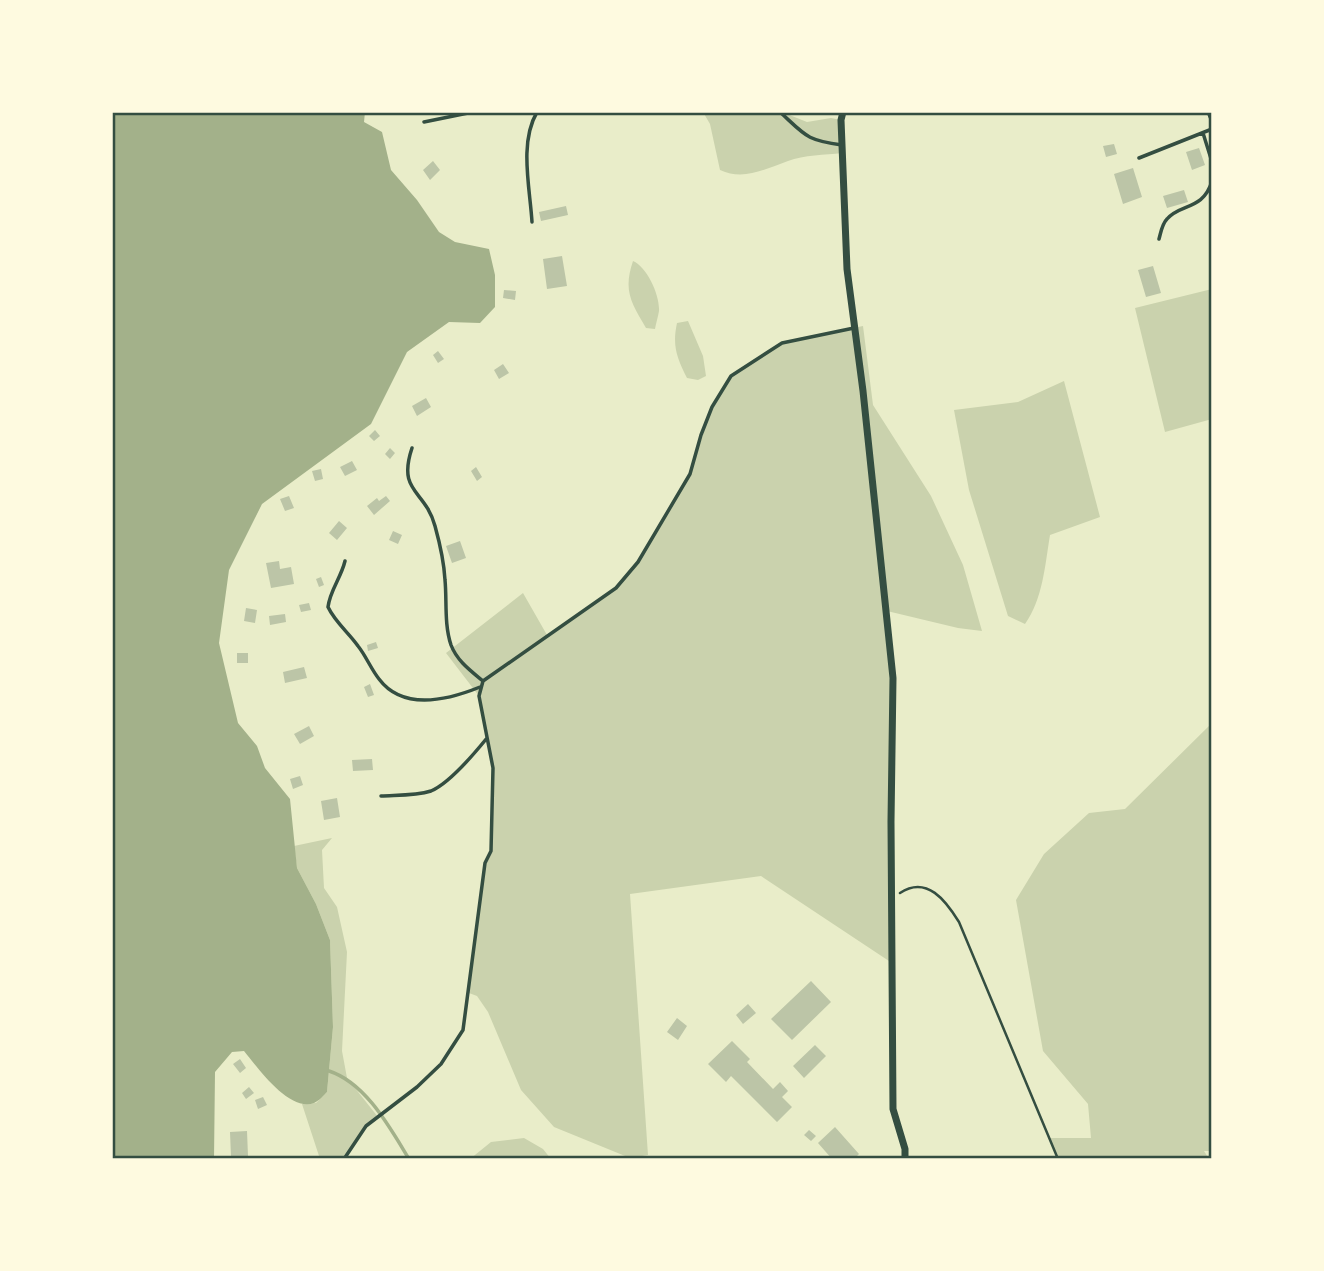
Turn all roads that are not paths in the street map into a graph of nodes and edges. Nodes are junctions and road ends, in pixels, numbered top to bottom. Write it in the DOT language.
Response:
graph roads {
  1 [pos="473,112"];
  2 [pos="537,112"];
  3 [pos="780,112"];
  4 [pos="843,112"];
  5 [pos="1210,112"];
  6 [pos="1212,117"];
  7 [pos="424,122"];
  8 [pos="1212,130"];
  9 [pos="1203,133"];
  10 [pos="842,145"];
  11 [pos="1139,158"];
  12 [pos="1212,162"];
  13 [pos="1212,181"];
  14 [pos="532,222"];
  15 [pos="1159,239"];
  16 [pos="854,328"];
  17 [pos="412,448"];
  18 [pos="345,561"];
  19 [pos="483,681"];
  20 [pos="480,687"];
  21 [pos="487,738"];
  22 [pos="381,796"];
  23 [pos="344,1159"];
  24 [pos="905,1159"];
  1 -- 7 [label="lane"];
  2 -- 14 [label="lane"];
  3 -- 10 [label="lane"];
  4 -- 10 [label="street"];
  5 -- 6 [label="street"];
  8 -- 9 [label="lane"];
  9 -- 11 [label="lane"];
  9 -- 12 [label="lane"];
  10 -- 16 [label="street"];
  13 -- 15 [label="lane"];
  16 -- 19 [label="lane"];
  16 -- 24 [label="street"];
  17 -- 19 [label="lane"];
  18 -- 20 [label="lane"];
  19 -- 20 [label="lane"];
  20 -- 21 [label="lane"];
  21 -- 22 [label="lane"];
  21 -- 23 [label="lane"];
}
